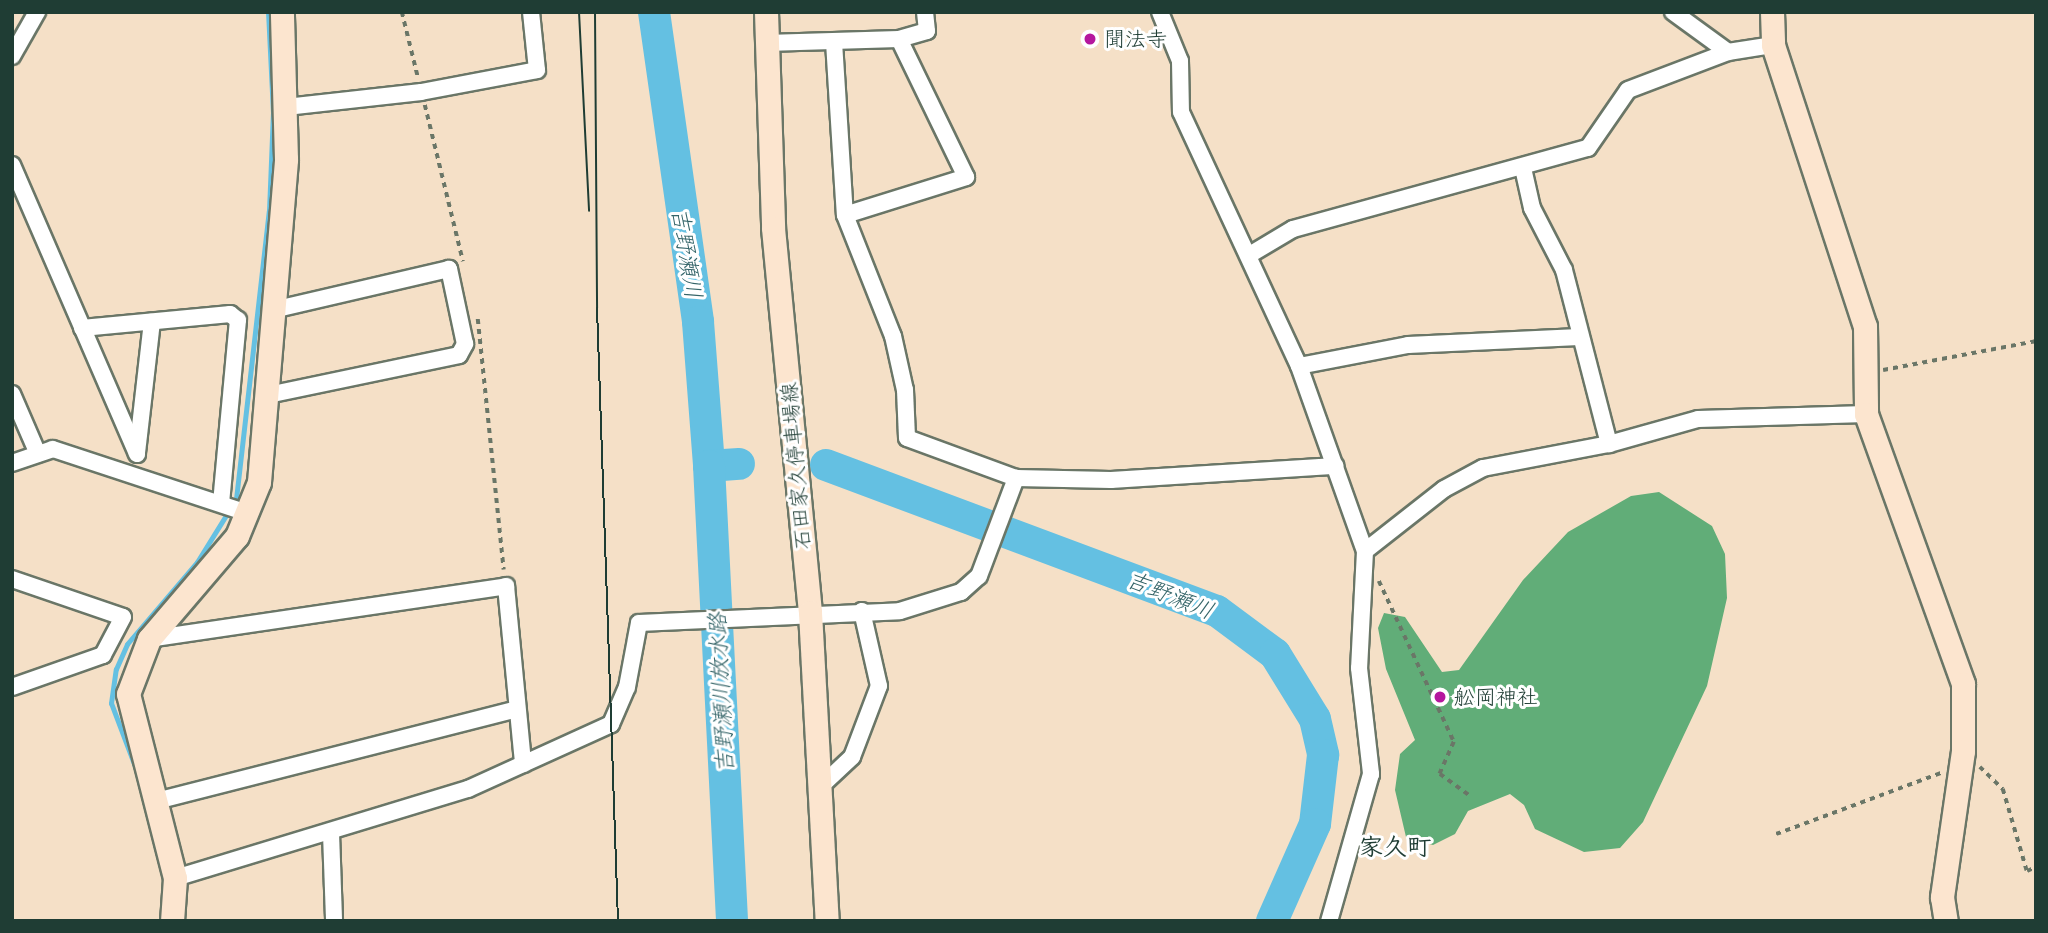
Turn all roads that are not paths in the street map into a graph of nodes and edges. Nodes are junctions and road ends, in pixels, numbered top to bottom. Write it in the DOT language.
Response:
graph roads {
  1 [pos="37,12"];
  2 [pos="282,12"];
  3 [pos="531,12"];
  4 [pos="765,12"];
  5 [pos="925,12"];
  6 [pos="1160,12"];
  7 [pos="1673,12"];
  8 [pos="1772,12"];
  9 [pos="899,38"];
  10 [pos="834,42"];
  11 [pos="766,43"];
  12 [pos="1773,45"];
  13 [pos="1728,52"];
  14 [pos="12,56"];
  15 [pos="286,107"];
  16 [pos="12,165"];
  17 [pos="1523,168"];
  18 [pos="845,215"];
  19 [pos="1251,254"];
  20 [pos="272,310"];
  21 [pos="152,322"];
  22 [pos="82,328"];
  23 [pos="1579,337"];
  24 [pos="1299,366"];
  25 [pos="12,394"];
  26 [pos="268,395"];
  27 [pos="1866,414"];
  28 [pos="1609,444"];
  29 [pos="37,454"];
  30 [pos="136,454"];
  31 [pos="12,463"];
  32 [pos="1336,466"];
  33 [pos="134,473"];
  34 [pos="1016,478"];
  35 [pos="233,507"];
  36 [pos="1365,551"];
  37 [pos="12,579"];
  38 [pos="863,611"];
  39 [pos="810,612"];
  40 [pos="149,639"];
  41 [pos="12,687"];
  42 [pos="517,709"];
  43 [pos="523,764"];
  44 [pos="820,786"];
  45 [pos="160,800"];
  46 [pos="331,833"];
  47 [pos="175,878"];
  48 [pos="172,921"];
  49 [pos="334,921"];
  50 [pos="827,921"];
  51 [pos="1329,921"];
  52 [pos="1946,921"];
  1 -- 14 [label="street"];
  2 -- 15 [label="street"];
  3 -- 15 [label="street"];
  4 -- 11 [label="street, 石田家久停車場線"];
  5 -- 9 [label="street"];
  6 -- 19 [label="street"];
  7 -- 13 [label="street"];
  8 -- 12 [label="street"];
  9 -- 10 [label="street"];
  9 -- 18 [label="street"];
  10 -- 11 [label="street"];
  10 -- 18 [label="street"];
  11 -- 39 [label="street, 石田家久停車場線"];
  12 -- 13 [label="street"];
  12 -- 27 [label="street"];
  13 -- 17 [label="street"];
  15 -- 20 [label="street"];
  16 -- 22 [label="street"];
  17 -- 19 [label="street"];
  17 -- 23 [label="street"];
  18 -- 34 [label="street"];
  19 -- 24 [label="street"];
  20 -- 26 [label="street"];
  20 -- 26 [label="street"];
  21 -- 22 [label="street"];
  21 -- 30 [label="street"];
  21 -- 35 [label="street"];
  22 -- 30 [label="street"];
  23 -- 24 [label="street"];
  23 -- 28 [label="street"];
  24 -- 32 [label="street"];
  25 -- 29 [label="street"];
  26 -- 35 [label="street"];
  27 -- 28 [label="street"];
  27 -- 52 [label="street"];
  28 -- 36 [label="street"];
  29 -- 31 [label="street"];
  29 -- 33 [label="street"];
  30 -- 33 [label="street"];
  32 -- 34 [label="street"];
  32 -- 36 [label="street"];
  33 -- 35 [label="street"];
  34 -- 38 [label="street"];
  35 -- 40 [label="street"];
  36 -- 51 [label="street"];
  37 -- 41 [label="street"];
  38 -- 39 [label="street"];
  38 -- 44 [label="street"];
  39 -- 43 [label="street"];
  39 -- 44 [label="street, 石田家久停車場線"];
  40 -- 42 [label="street"];
  40 -- 45 [label="street"];
  42 -- 43 [label="street"];
  42 -- 45 [label="street"];
  43 -- 46 [label="street"];
  44 -- 50 [label="street, 石田家久停車場線"];
  45 -- 47 [label="street"];
  46 -- 47 [label="street"];
  46 -- 49 [label="street"];
  47 -- 48 [label="street"];
}
